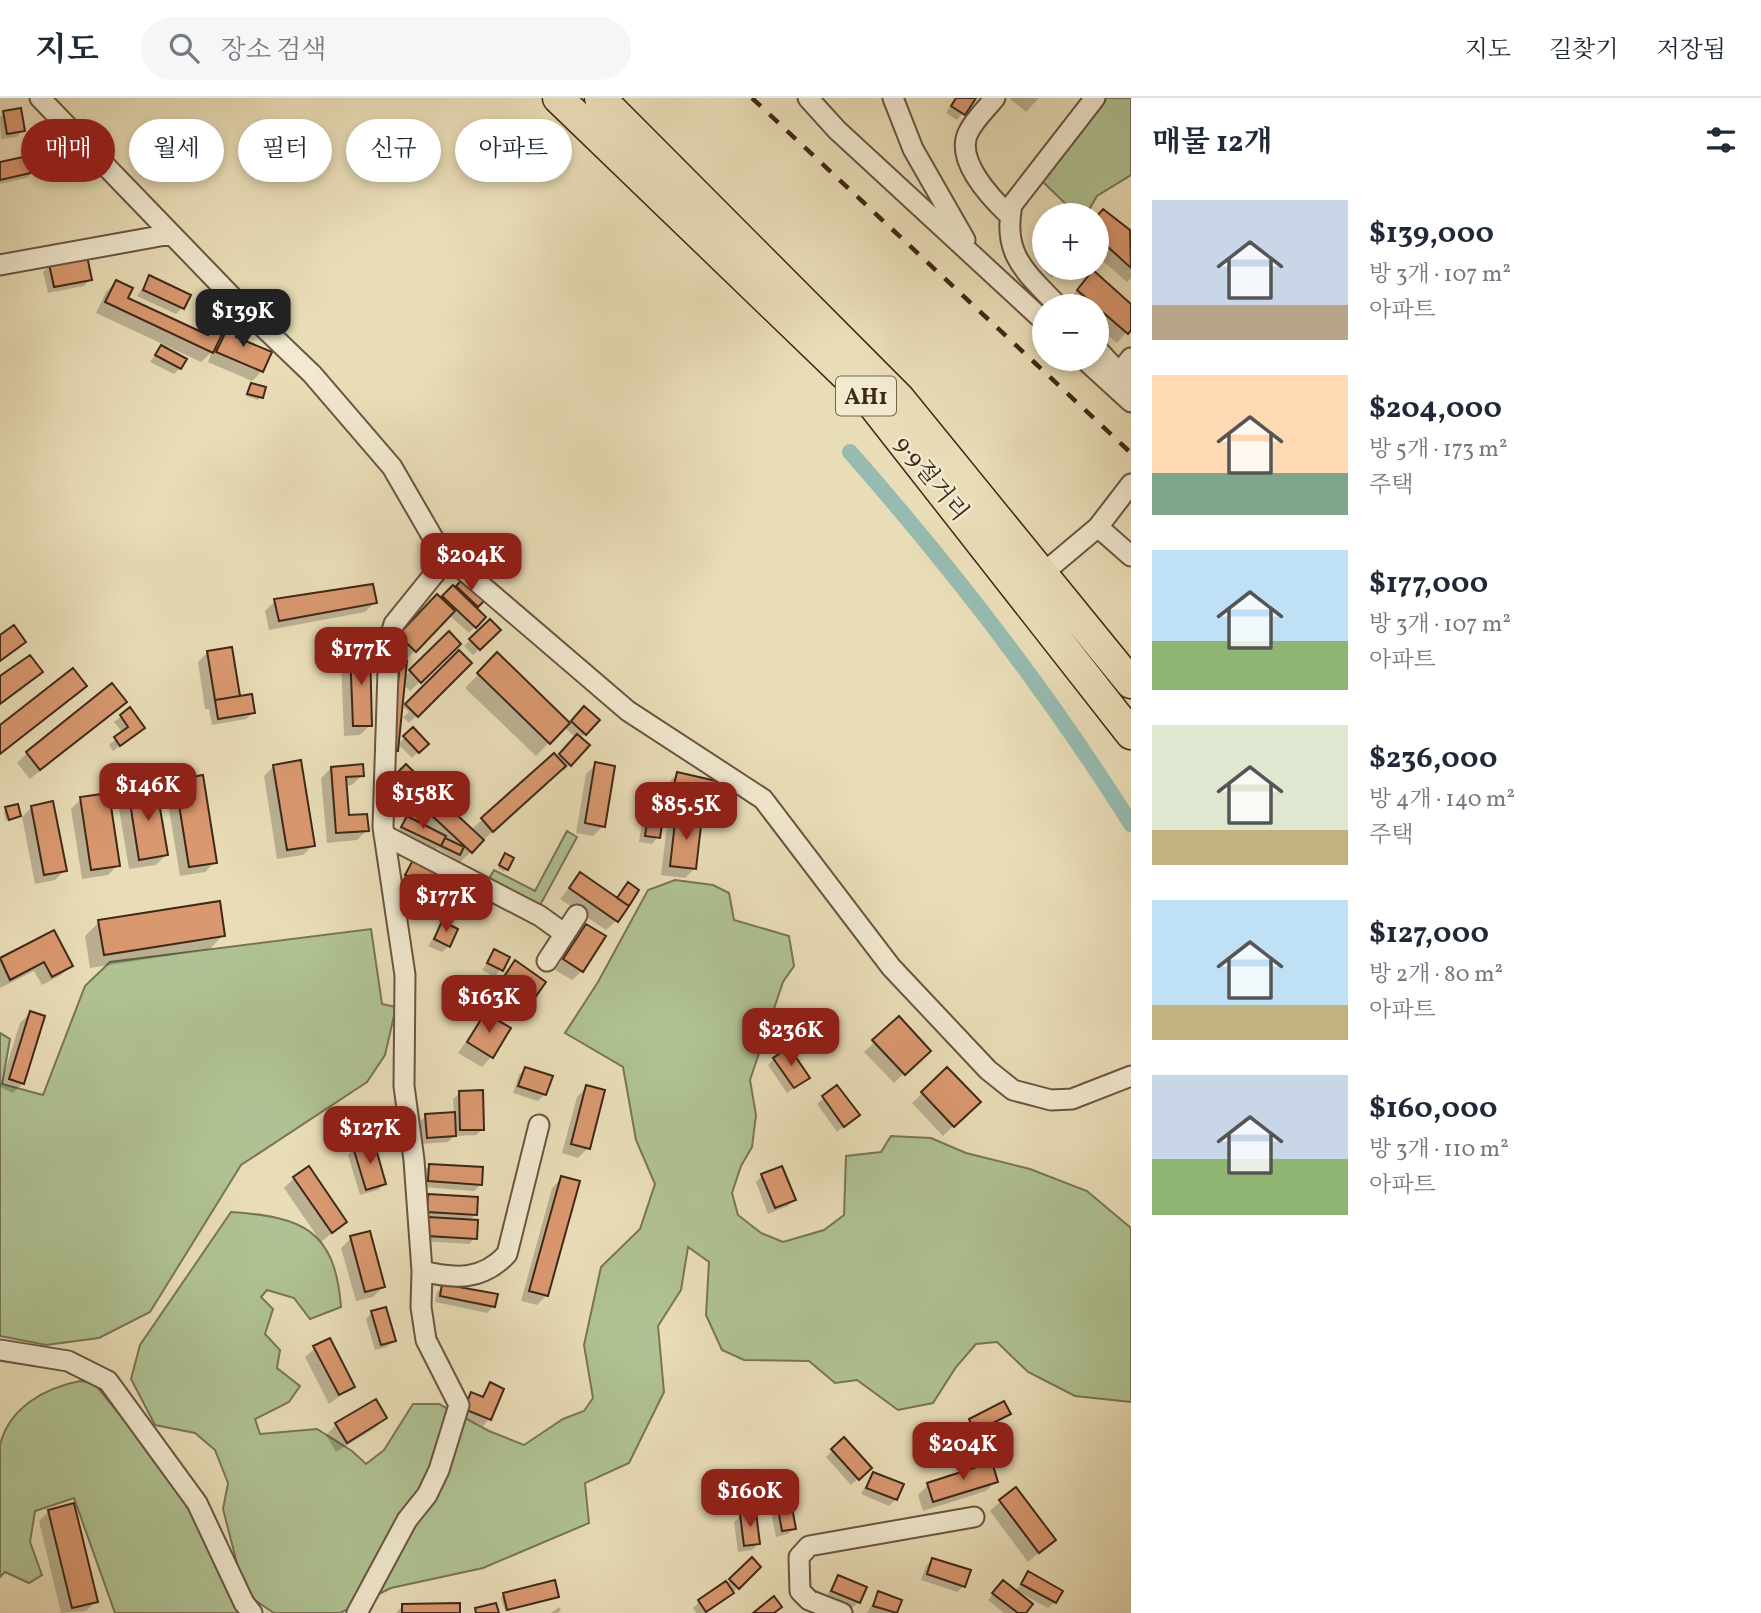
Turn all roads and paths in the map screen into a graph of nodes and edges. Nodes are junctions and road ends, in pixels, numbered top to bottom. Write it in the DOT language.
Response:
graph roads {
  1 [pos="40,98"];
  2 [pos="558,98"];
  3 [pos="600,98"];
  4 [pos="808,98"];
  5 [pos="892,98"];
  6 [pos="995,98"];
  7 [pos="1095,98"];
  8 [pos="1010,216"];
  9 [pos="171,234"];
  10 [pos="975,256"];
  11 [pos="0,265"];
  12 [pos="1047,294"];
  13 [pos="1032,310"];
  14 [pos="1109,358"];
  15 [pos="1097,371"];
  16 [pos="1127,372"];
  17 [pos="1131,402"];
  18 [pos="1131,484"];
  19 [pos="1098,527"];
  20 [pos="1131,556"];
  21 [pos="447,557"];
  22 [pos="1042,574"];
  23 [pos="1131,682"];
  24 [pos="1131,734"];
  25 [pos="384,835"];
  26 [pos="577,915"];
  27 [pos="565,934"];
  28 [pos="547,961"];
  29 [pos="1131,1076"];
  30 [pos="539,1125"];
  31 [pos="422,1271"];
  32 [pos="0,1350"];
  33 [pos="974,1517"];
  34 [pos="252,1613"];
  35 [pos="357,1613"];
  36 [pos="842,1613"];
  1 -- 9 [label="street"];
  2 -- 24 [label="highway, 9·9절거리 / AH1"];
  3 -- 22 [label="highway, 9·9절거리 / AH1"];
  4 -- 10 [label="street"];
  5 -- 10 [label="street"];
  6 -- 8 [label="street"];
  7 -- 8 [label="street"];
  8 -- 12 [label="street"];
  9 -- 11 [label="street"];
  9 -- 21 [label="street"];
  10 -- 13 [label="street"];
  14 -- 16 [label="street"];
  15 -- 17 [label="street"];
  18 -- 19 [label="street"];
  19 -- 20 [label="street"];
  19 -- 22 [label="street"];
  21 -- 25 [label="street"];
  21 -- 29 [label="street"];
  22 -- 23 [label="highway, 9·9절거리 / AH1"];
  25 -- 27 [label="street"];
  25 -- 31 [label="street"];
  26 -- 27 [label="street"];
  27 -- 28 [label="street"];
  30 -- 31 [label="street"];
  31 -- 35 [label="street"];
  32 -- 34 [label="street"];
  33 -- 36 [label="street"];
}
